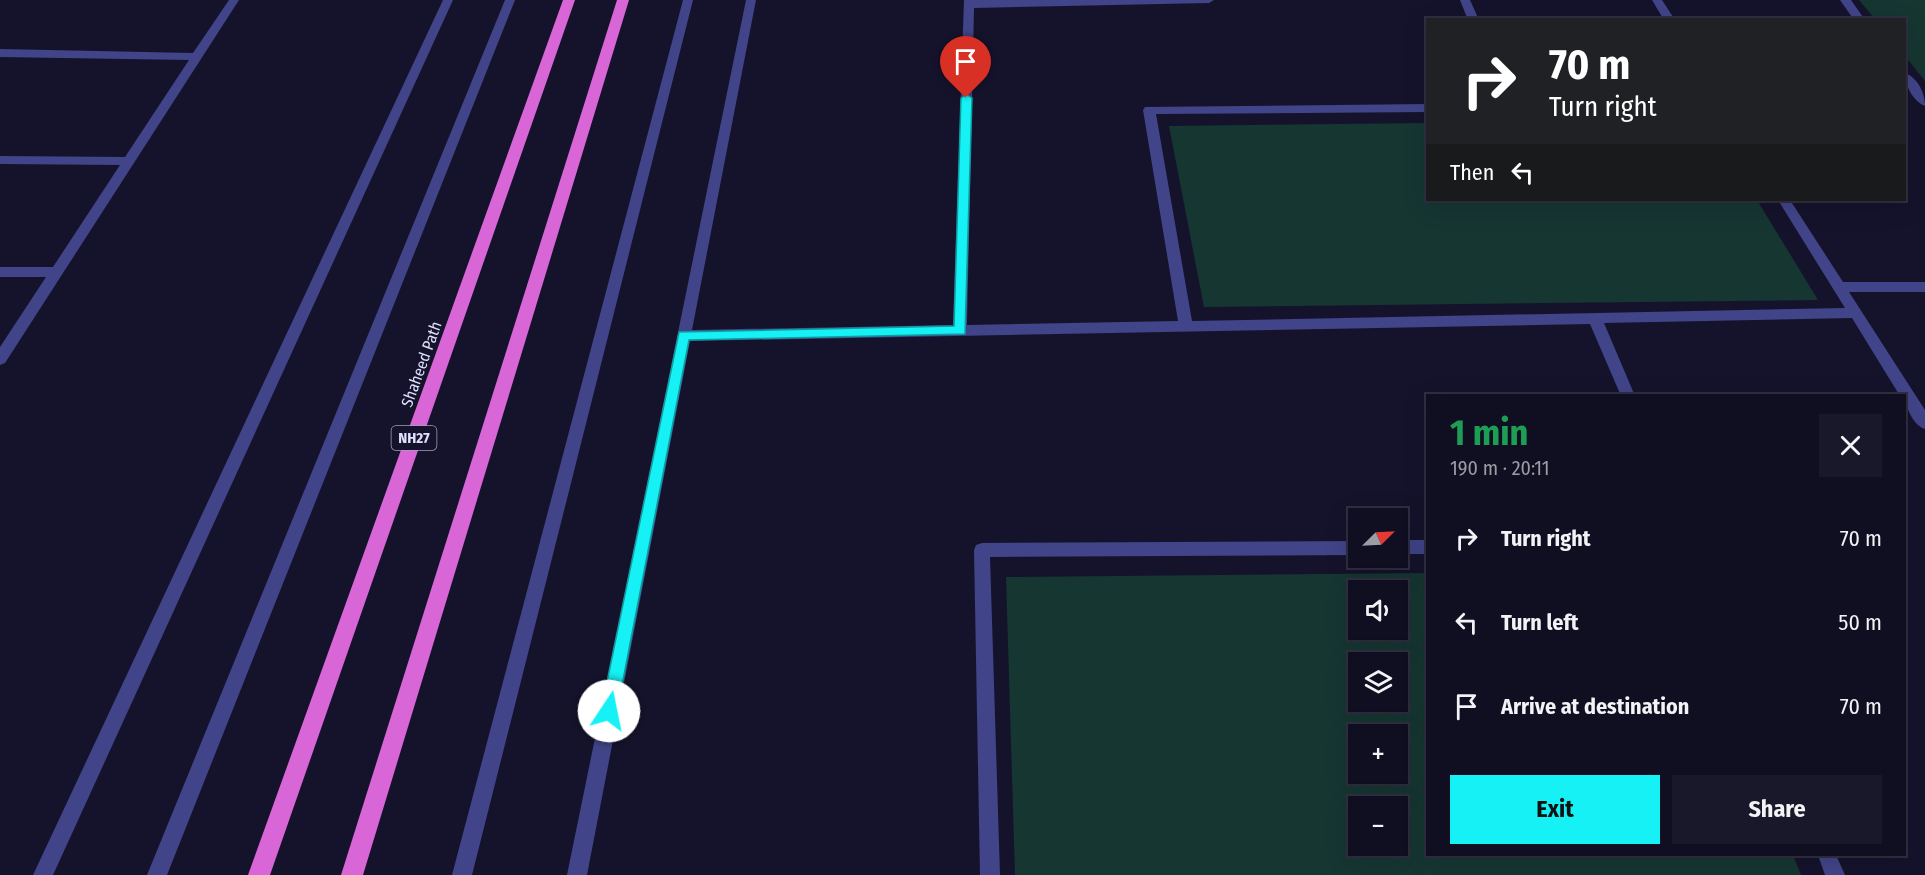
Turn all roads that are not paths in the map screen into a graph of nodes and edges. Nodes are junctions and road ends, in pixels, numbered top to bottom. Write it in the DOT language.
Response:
graph roads {
  1 [pos="234,0"];
  2 [pos="448,0"];
  3 [pos="510,0"];
  4 [pos="569,0"];
  5 [pos="623,0"];
  6 [pos="688,0"];
  7 [pos="751,0"];
  8 [pos="1209,0"];
  9 [pos="1465,0"];
  10 [pos="1657,0"];
  11 [pos="1845,0"];
  12 [pos="968,2"];
  13 [pos="1473,18"];
  14 [pos="1669,18"];
  15 [pos="1858,18"];
  16 [pos="0,53"];
  17 [pos="196,57"];
  18 [pos="1906,78"];
  19 [pos="1925,102"];
  20 [pos="1426,108"];
  21 [pos="0,160"];
  22 [pos="129,161"];
  23 [pos="1785,201"];
  24 [pos="0,272"];
  25 [pos="57,272"];
  26 [pos="1840,287"];
  27 [pos="1925,287"];
  28 [pos="1856,313"];
  29 [pos="1594,318"];
  30 [pos="1186,326"];
  31 [pos="960,330"];
  32 [pos="684,336"];
  33 [pos="0,359"];
  34 [pos="1627,394"];
  35 [pos="1925,423"];
  36 [pos="1408,547"];
  37 [pos="1426,547"];
  38 [pos="1348,548"];
  39 [pos="1827,856"];
  40 [pos="43,875"];
  41 [pos="157,875"];
  42 [pos="259,875"];
  43 [pos="352,875"];
  44 [pos="462,875"];
  45 [pos="577,875"];
  46 [pos="990,875"];
  47 [pos="1835,875"];
  1 -- 17 [label="street"];
  2 -- 40 [label="street"];
  3 -- 41 [label="street"];
  4 -- 42 [label="highway, Shaheed Path / NH27"];
  5 -- 43 [label="highway"];
  6 -- 44 [label="street"];
  7 -- 32 [label="street"];
  8 -- 12 [label="street"];
  9 -- 13 [label="street"];
  10 -- 14 [label="street"];
  11 -- 15 [label="street"];
  12 -- 31 [label="street"];
  16 -- 17 [label="street"];
  17 -- 22 [label="street"];
  18 -- 19 [label="street"];
  20 -- 30 [label="street"];
  21 -- 22 [label="street"];
  22 -- 25 [label="street"];
  23 -- 26 [label="street"];
  24 -- 25 [label="street"];
  25 -- 33 [label="street"];
  26 -- 27 [label="street"];
  26 -- 28 [label="street"];
  28 -- 29 [label="street"];
  28 -- 35 [label="street"];
  29 -- 30 [label="street"];
  29 -- 34 [label="street"];
  30 -- 31 [label="street"];
  31 -- 32 [label="street"];
  32 -- 45 [label="street"];
  36 -- 37 [label="street"];
  38 -- 46 [label="street"];
  39 -- 47 [label="street"];
}
